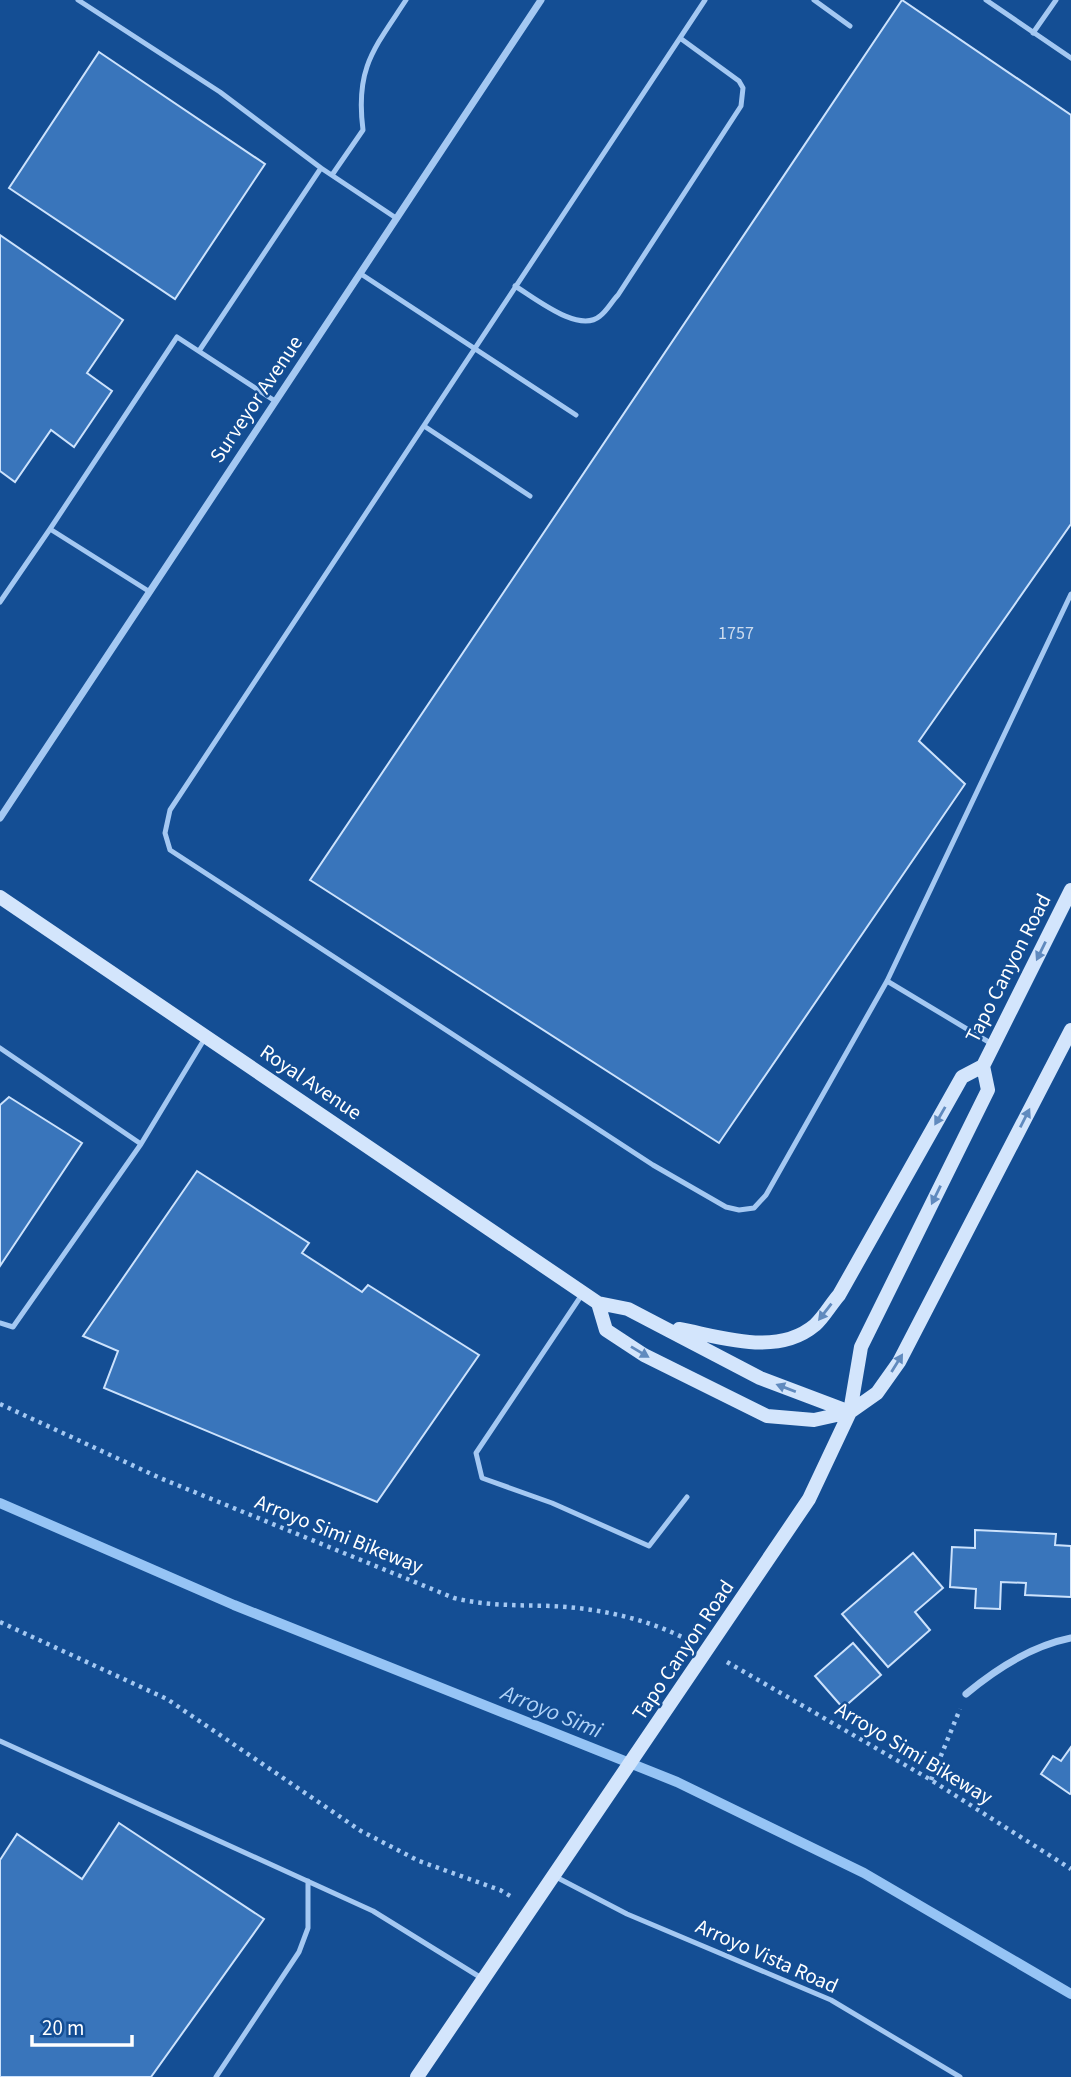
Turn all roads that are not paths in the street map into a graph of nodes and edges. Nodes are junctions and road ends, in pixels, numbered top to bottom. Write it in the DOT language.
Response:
graph roads {
  1 [pos="78,0"];
  2 [pos="406,0"];
  3 [pos="541,0"];
  4 [pos="705,0"];
  5 [pos="814,0"];
  6 [pos="986,0"];
  7 [pos="1056,0"];
  8 [pos="850,26"];
  9 [pos="1033,33"];
  10 [pos="680,38"];
  11 [pos="1071,58"];
  12 [pos="321,168"];
  13 [pos="332,175"];
  14 [pos="396,218"];
  15 [pos="361,275"];
  16 [pos="515,286"];
  17 [pos="474,350"];
  18 [pos="199,351"];
  19 [pos="275,401"];
  20 [pos="576,415"];
  21 [pos="424,426"];
  22 [pos="530,495"];
  23 [pos="50,529"];
  24 [pos="150,592"];
  25 [pos="1071,594"];
  26 [pos="0,602"];
  27 [pos="0,818"];
  28 [pos="1071,890"];
  29 [pos="0,897"];
  30 [pos="887,981"];
  31 [pos="1071,1030"];
  32 [pos="206,1035"];
  33 [pos="993,1046"];
  34 [pos="0,1048"];
  35 [pos="983,1066"];
  36 [pos="141,1144"];
  37 [pos="583,1293"];
  38 [pos="598,1303"];
  39 [pos="0,1323"];
  40 [pos="663,1326"];
  41 [pos="850,1412"];
  42 [pos="687,1497"];
  43 [pos="1071,1638"];
  44 [pos="966,1693"];
  45 [pos="0,1741"];
  46 [pos="555,1877"];
  47 [pos="308,1881"];
  48 [pos="485,1980"];
  49 [pos="216,2077"];
  50 [pos="417,2077"];
  51 [pos="960,2077"];
  1 -- 12 [label="lane"];
  2 -- 13 [label="lane"];
  3 -- 14 [label="street, Surveyor Avenue"];
  4 -- 10 [label="lane"];
  5 -- 8 [label="lane"];
  6 -- 9 [label="lane"];
  7 -- 9 [label="lane"];
  9 -- 11 [label="lane"];
  10 -- 16 [label="lane"];
  10 -- 16 [label="lane"];
  12 -- 13 [label="lane"];
  12 -- 18 [label="lane"];
  13 -- 14 [label="lane"];
  14 -- 15 [label="street, Surveyor Avenue"];
  15 -- 17 [label="lane"];
  15 -- 19 [label="street, Surveyor Avenue"];
  16 -- 17 [label="lane"];
  17 -- 20 [label="lane"];
  17 -- 21 [label="lane"];
  18 -- 19 [label="lane"];
  18 -- 23 [label="lane"];
  19 -- 24 [label="street, Surveyor Avenue"];
  21 -- 22 [label="lane"];
  21 -- 30 [label="lane"];
  23 -- 24 [label="lane"];
  23 -- 26 [label="lane"];
  24 -- 27 [label="street, Surveyor Avenue"];
  25 -- 30 [label="lane"];
  28 -- 33 [label="main road, Tapo Canyon Road, one-way"];
  29 -- 32 [label="main road, Royal Avenue"];
  30 -- 33 [label="lane"];
  41 -- 31 [label="main road, Tapo Canyon Road, one-way"];
  32 -- 36 [label="lane"];
  32 -- 37 [label="main road, Royal Avenue"];
  33 -- 35 [label="main road, Tapo Canyon Road"];
  34 -- 36 [label="lane"];
  35 -- 40 [label="main road, one-way"];
  35 -- 41 [label="main road, Tapo Canyon Road, one-way"];
  36 -- 39 [label="lane"];
  37 -- 38 [label="main road, Royal Avenue"];
  37 -- 42 [label="lane"];
  38 -- 40 [label="main road, Royal Avenue"];
  38 -- 41 [label="main road, one-way"];
  41 -- 40 [label="main road, Royal Avenue, one-way"];
  41 -- 46 [label="main road, Tapo Canyon Road"];
  43 -- 44 [label="street"];
  45 -- 47 [label="lane"];
  46 -- 48 [label="main road, Tapo Canyon Road"];
  46 -- 51 [label="lane, Arroyo Vista Road"];
  47 -- 48 [label="lane"];
  47 -- 49 [label="lane"];
  48 -- 50 [label="main road, Tapo Canyon Road"];
}
